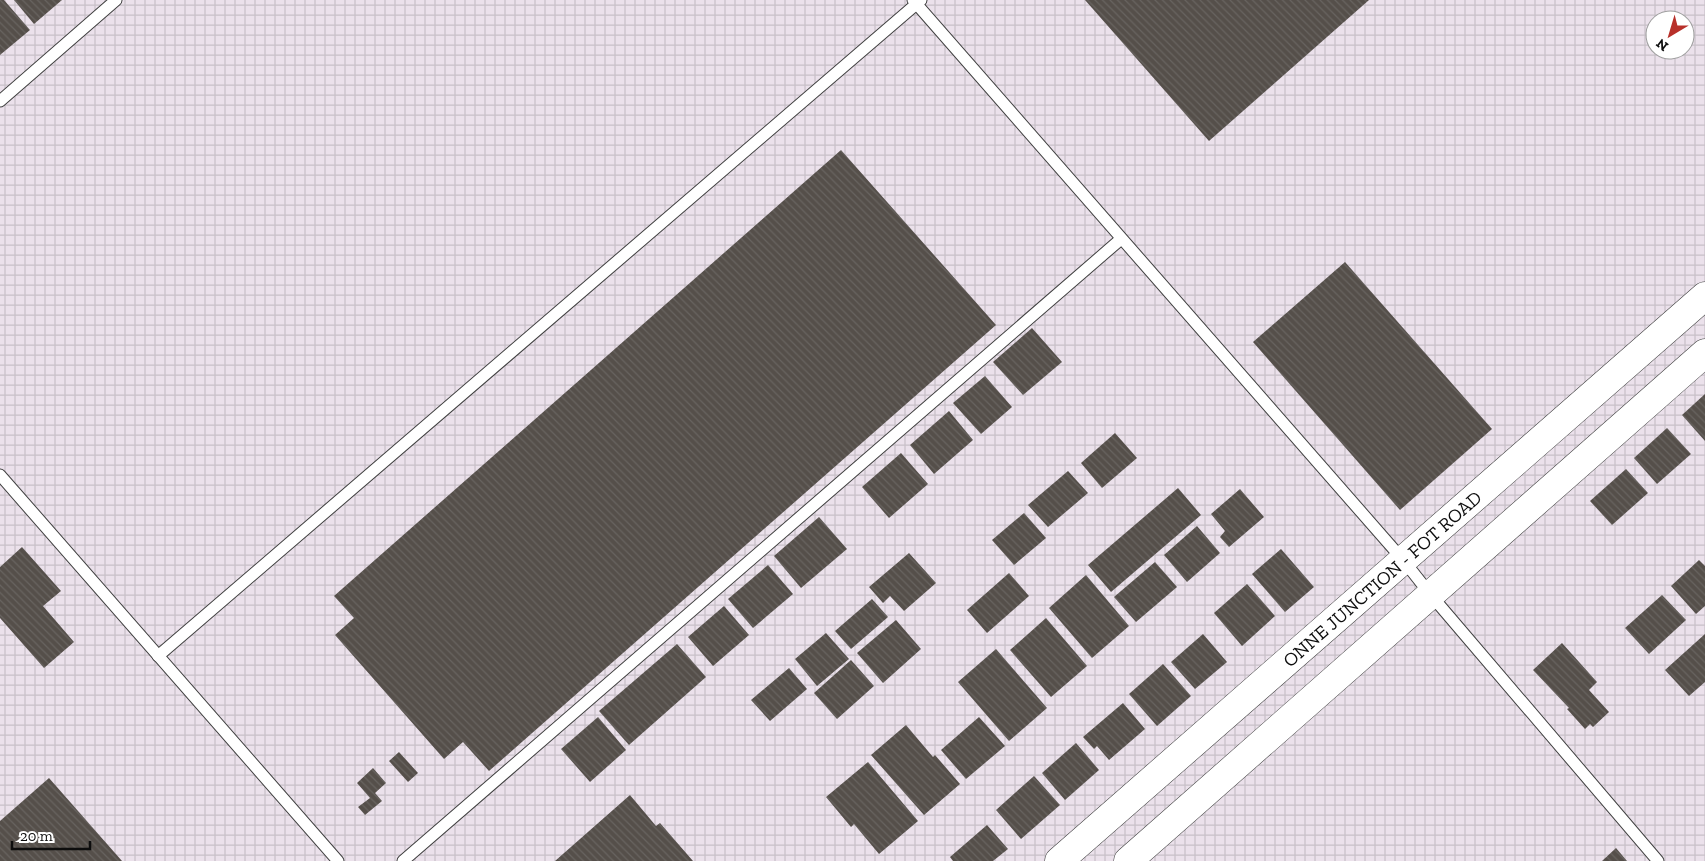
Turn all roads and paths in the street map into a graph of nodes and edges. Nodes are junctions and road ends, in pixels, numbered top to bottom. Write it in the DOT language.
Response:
graph roads {
  1 [pos="116,0"];
  2 [pos="917,1"];
  3 [pos="0,101"];
  4 [pos="1121,239"];
  5 [pos="1705,296"];
  6 [pos="1705,353"];
  7 [pos="0,475"];
  8 [pos="1404,561"];
  9 [pos="1430,594"];
  10 [pos="158,656"];
  11 [pos="338,861"];
  12 [pos="403,861"];
  13 [pos="1059,861"];
  14 [pos="1128,861"];
  15 [pos="1658,861"];
  1 -- 3 [label="lane"];
  2 -- 4 [label="lane"];
  2 -- 10 [label="lane"];
  4 -- 8 [label="lane"];
  4 -- 12 [label="lane"];
  5 -- 8 [label="street, ONNE JUNCTION - FOT ROAD"];
  6 -- 9 [label="street"];
  7 -- 10 [label="lane"];
  8 -- 9 [label="lane"];
  8 -- 13 [label="street, ONNE JUNCTION - FOT ROAD"];
  9 -- 14 [label="street"];
  9 -- 15 [label="lane"];
  10 -- 11 [label="lane"];
}
